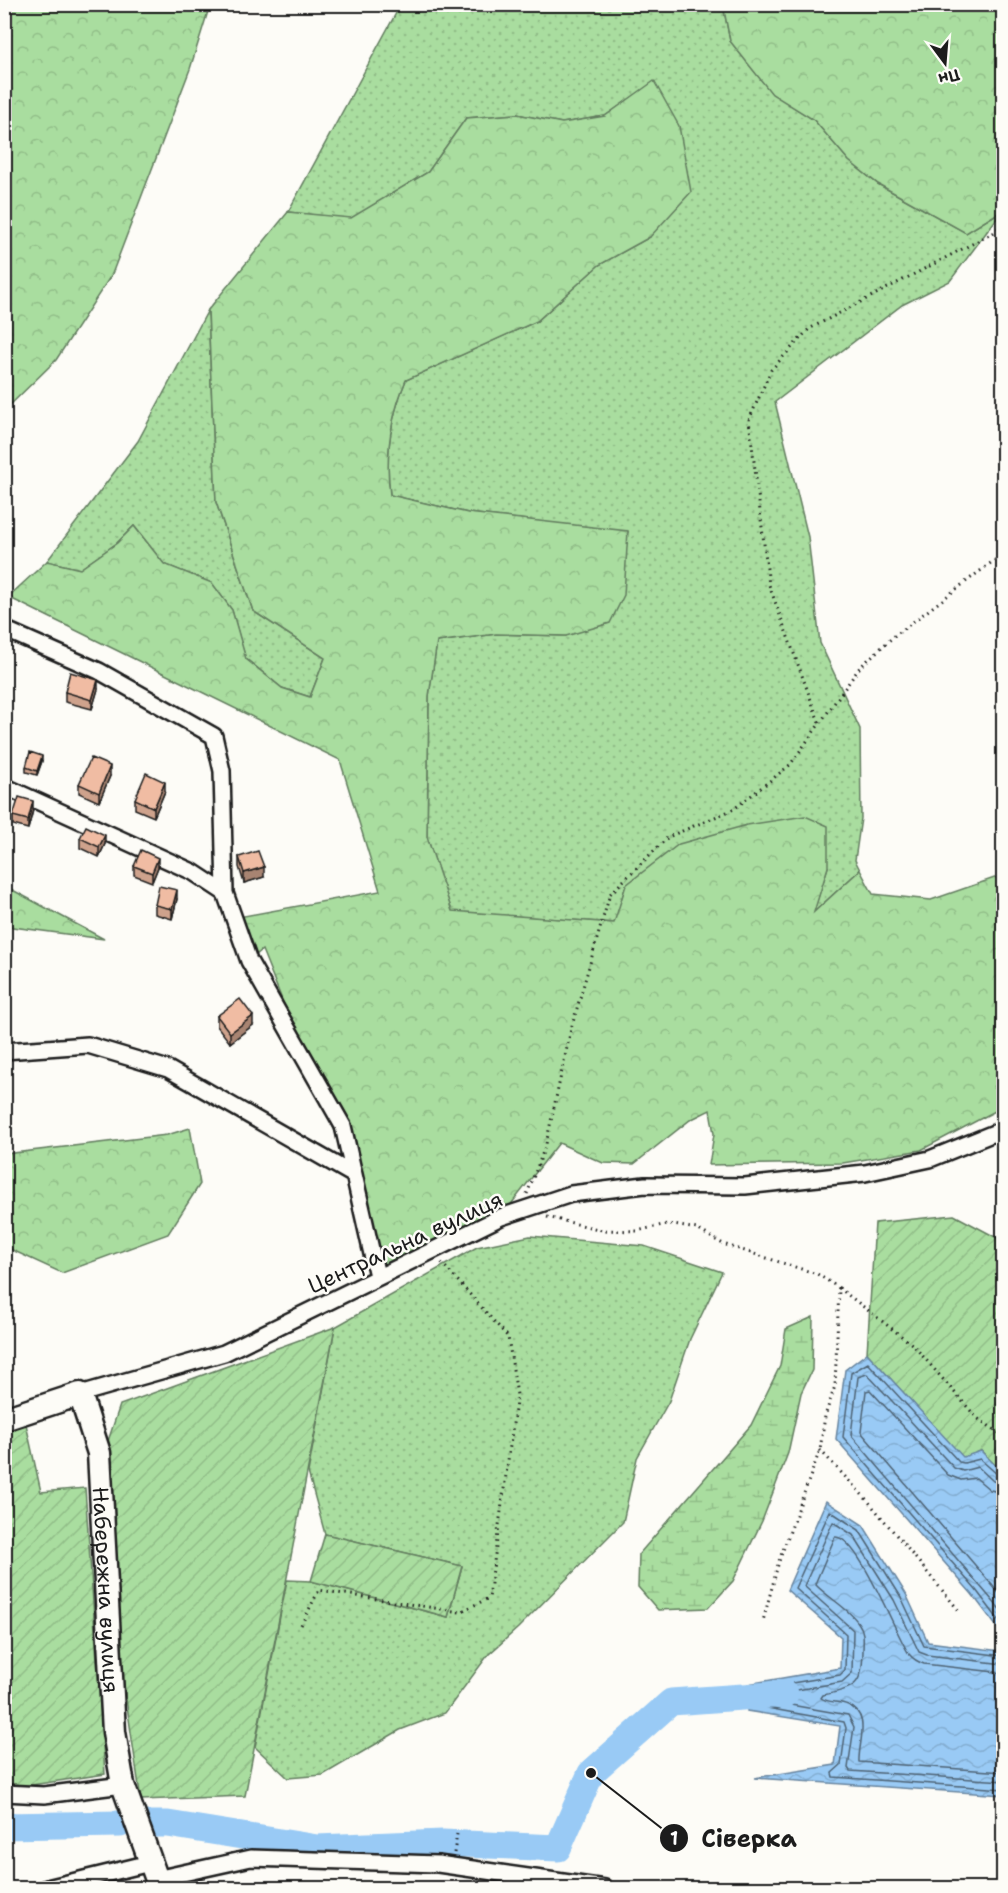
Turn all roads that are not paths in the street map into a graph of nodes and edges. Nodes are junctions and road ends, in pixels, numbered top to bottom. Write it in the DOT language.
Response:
graph roads {
  1 [pos="4,629"];
  2 [pos="4,786"];
  3 [pos="225,893"];
  4 [pos="4,1052"];
  5 [pos="1004,1129"];
  6 [pos="352,1174"];
  7 [pos="377,1276"];
  8 [pos="80,1394"];
  9 [pos="4,1419"];
  10 [pos="123,1785"];
  11 [pos="4,1793"];
  12 [pos="155,1877"];
  13 [pos="47,1888"];
  14 [pos="605,1888"];
  1 -- 3 [label="street"];
  2 -- 3 [label="street"];
  3 -- 6 [label="street"];
  4 -- 6 [label="street"];
  5 -- 7 [label="street, Центральна вулиця"];
  6 -- 7 [label="street"];
  7 -- 8 [label="street, Центральна вулиця"];
  8 -- 9 [label="street"];
  8 -- 10 [label="street, Набережна вулиця"];
  10 -- 11 [label="street"];
  10 -- 12 [label="street, Набережна вулиця"];
  12 -- 13 [label="street"];
  12 -- 14 [label="street"];
}
